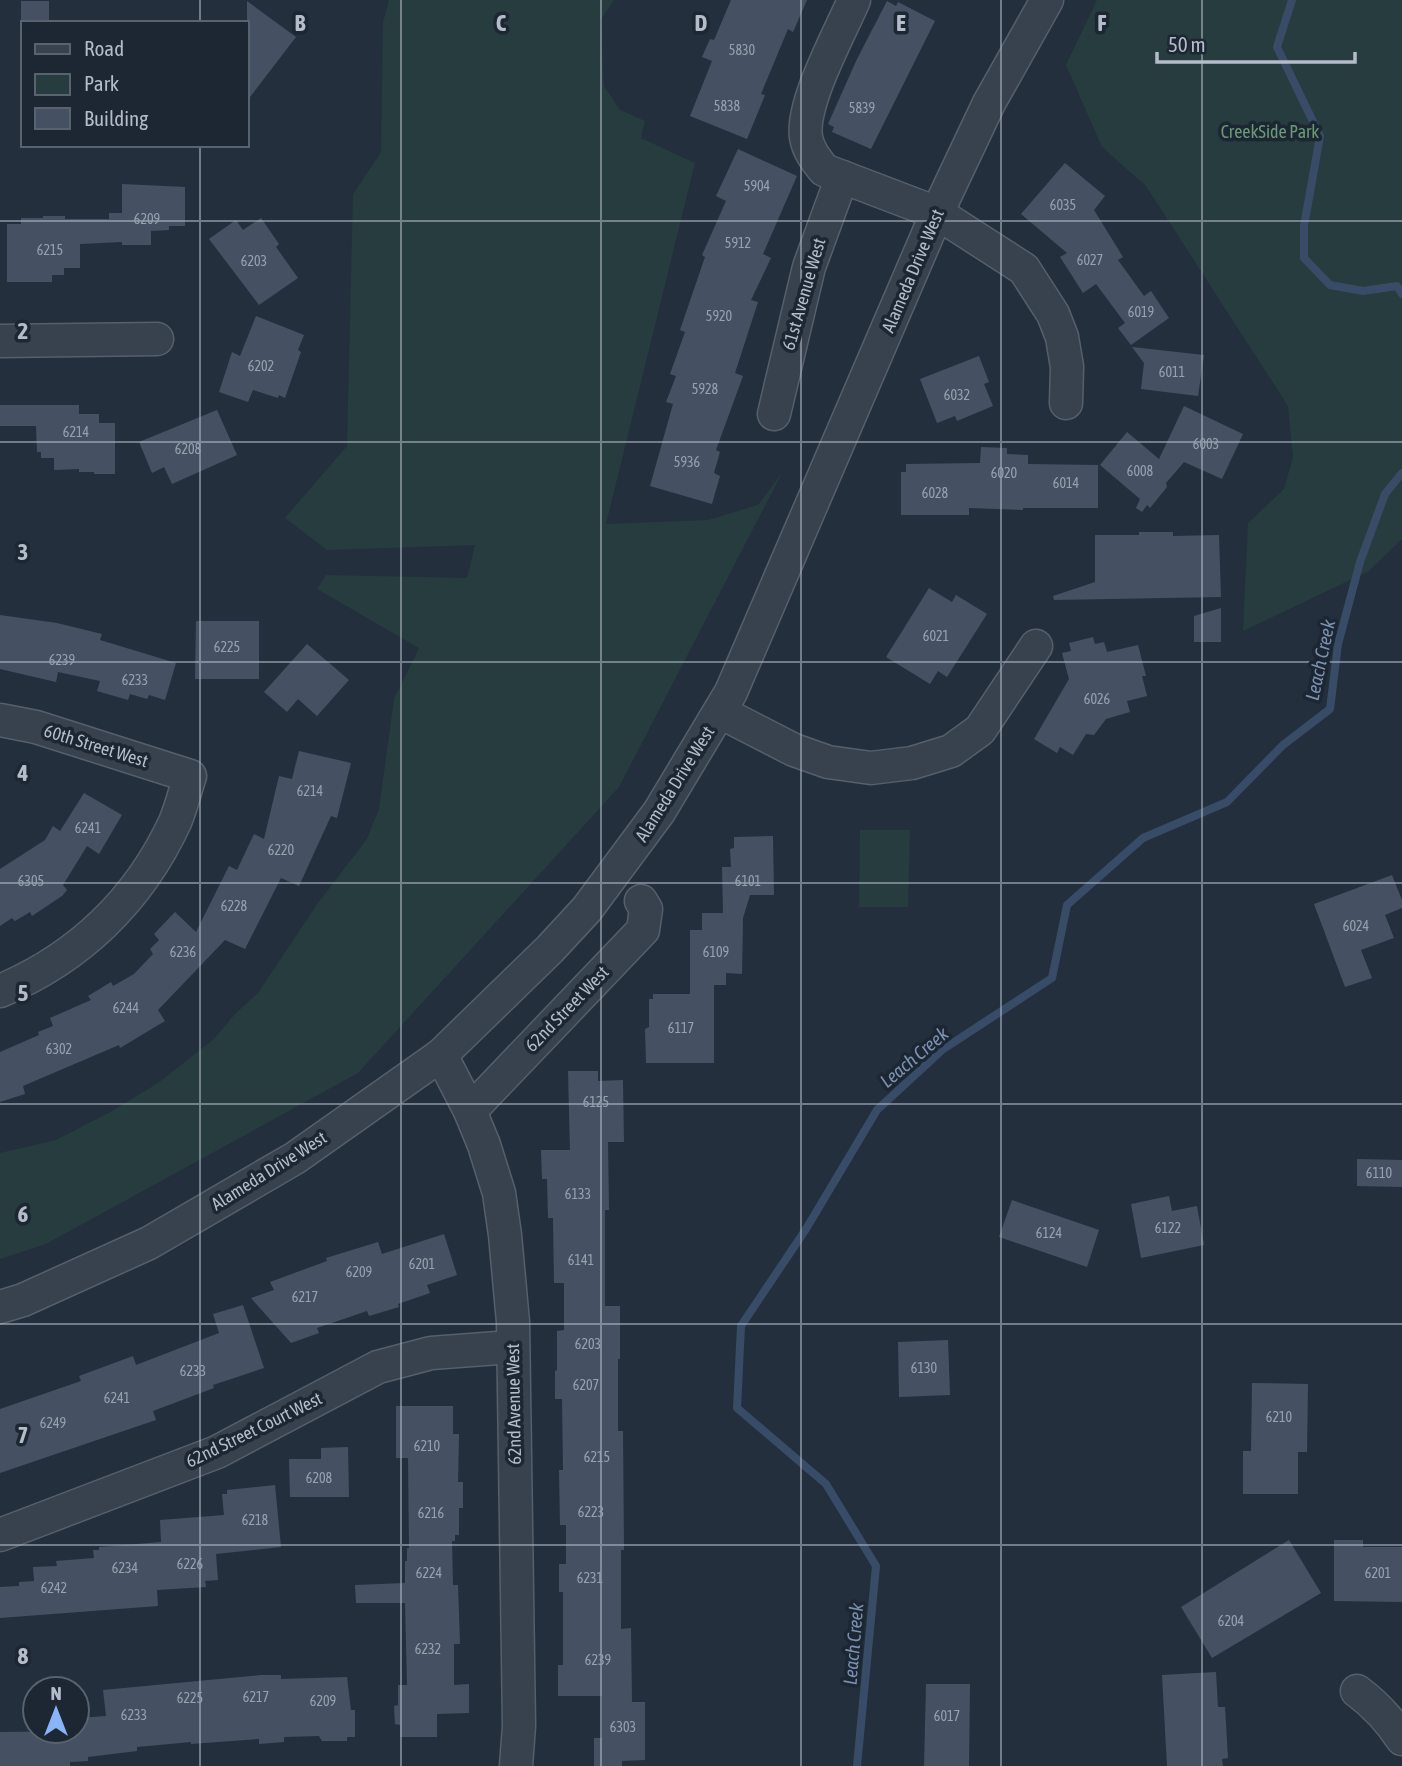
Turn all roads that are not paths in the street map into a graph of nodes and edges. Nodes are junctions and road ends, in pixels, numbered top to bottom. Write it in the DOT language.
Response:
graph roads {
  1 [pos="854,0"];
  2 [pos="1047,0"];
  3 [pos="842,177"];
  4 [pos="937,213"];
  5 [pos="157,340"];
  6 [pos="0,341"];
  7 [pos="1066,403"];
  8 [pos="774,414"];
  9 [pos="1036,646"];
  10 [pos="720,712"];
  11 [pos="0,720"];
  12 [pos="641,901"];
  13 [pos="0,991"];
  14 [pos="441,1055"];
  15 [pos="470,1111"];
  16 [pos="0,1307"];
  17 [pos="512,1347"];
  18 [pos="0,1535"];
  19 [pos="1357,1691"];
  20 [pos="1402,1739"];
  21 [pos="516,1766"];
  1 -- 3 [label="street"];
  2 -- 4 [label="street, Alameda Drive West"];
  3 -- 4 [label="street"];
  3 -- 8 [label="street, 61st Avenue West"];
  4 -- 7 [label="street"];
  4 -- 10 [label="street, Alameda Drive West"];
  5 -- 6 [label="street"];
  9 -- 10 [label="street"];
  10 -- 14 [label="street, Alameda Drive West"];
  11 -- 13 [label="street, 60th Street West"];
  12 -- 15 [label="street, 62nd Street West"];
  14 -- 15 [label="street, 62nd Avenue West"];
  14 -- 16 [label="street, Alameda Drive West"];
  15 -- 17 [label="street, 62nd Avenue West"];
  17 -- 18 [label="street, 62nd Street Court West"];
  17 -- 21 [label="street, 62nd Avenue West"];
  19 -- 20 [label="street"];
}
